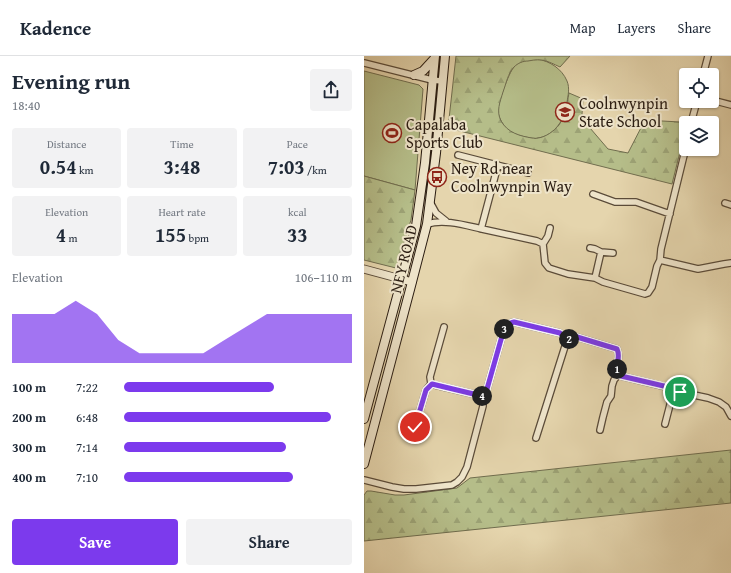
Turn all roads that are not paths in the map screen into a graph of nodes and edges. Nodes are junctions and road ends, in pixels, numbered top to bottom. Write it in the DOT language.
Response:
graph roads {
  1 [pos="445,56"];
  2 [pos="708,56"];
  3 [pos="434,57"];
  4 [pos="364,63"];
  5 [pos="705,68"];
  6 [pos="414,76"];
  7 [pos="432,80"];
  8 [pos="442,81"];
  9 [pos="719,102"];
  10 [pos="731,105"];
  11 [pos="458,155"];
  12 [pos="684,156"];
  13 [pos="498,165"];
  14 [pos="528,173"];
  15 [pos="593,194"];
  16 [pos="430,202"];
  17 [pos="670,214"];
  18 [pos="447,222"];
  19 [pos="427,224"];
  20 [pos="550,228"];
  21 [pos="482,229"];
  22 [pos="543,244"];
  23 [pos="590,248"];
  24 [pos="601,252"];
  25 [pos="613,253"];
  26 [pos="660,260"];
  27 [pos="731,263"];
  28 [pos="364,269"];
  29 [pos="595,278"];
  30 [pos="402,280"];
  31 [pos="412,282"];
  32 [pos="444,327"];
  33 [pos="567,340"];
  34 [pos="619,374"];
  35 [pos="432,384"];
  36 [pos="674,393"];
  37 [pos="482,396"];
  38 [pos="731,416"];
  39 [pos="364,419"];
  40 [pos="665,424"];
  41 [pos="415,427"];
  42 [pos="600,430"];
  43 [pos="536,438"];
  44 [pos="364,464"];
  45 [pos="364,480"];
  1 -- 8 [label="main road, NEY ROAD"];
  2 -- 5 [label="street"];
  3 -- 6 [label="main road"];
  3 -- 7 [label="main road, NEY ROAD"];
  4 -- 6 [label="street"];
  6 -- 7 [label="street"];
  7 -- 8 [label="street"];
  7 -- 30 [label="main road, NEY ROAD"];
  8 -- 16 [label="main road, NEY ROAD"];
  9 -- 10 [label="street"];
  11 -- 13 [label="street"];
  12 -- 17 [label="street"];
  13 -- 14 [label="street"];
  13 -- 21 [label="street"];
  15 -- 17 [label="street"];
  16 -- 18 [label="street"];
  16 -- 19 [label="main road, NEY ROAD"];
  17 -- 26 [label="street"];
  18 -- 19 [label="street"];
  18 -- 21 [label="street"];
  19 -- 31 [label="main road, NEY ROAD"];
  20 -- 22 [label="street"];
  21 -- 22 [label="street"];
  22 -- 29 [label="street"];
  23 -- 24 [label="street"];
  24 -- 25 [label="street"];
  24 -- 29 [label="street"];
  26 -- 27 [label="street"];
  26 -- 29 [label="street"];
  28 -- 30 [label="street"];
  30 -- 31 [label="street"];
  30 -- 39 [label="main road, NEY ROAD"];
  31 -- 44 [label="main road, NEY ROAD"];
  32 -- 35 [label="street"];
  33 -- 34 [label="street"];
  33 -- 37 [label="street"];
  33 -- 43 [label="street"];
  34 -- 36 [label="street"];
  34 -- 42 [label="street"];
  35 -- 37 [label="street"];
  35 -- 41 [label="street"];
  36 -- 38 [label="street"];
  36 -- 40 [label="street"];
  37 -- 45 [label="street"];
}
